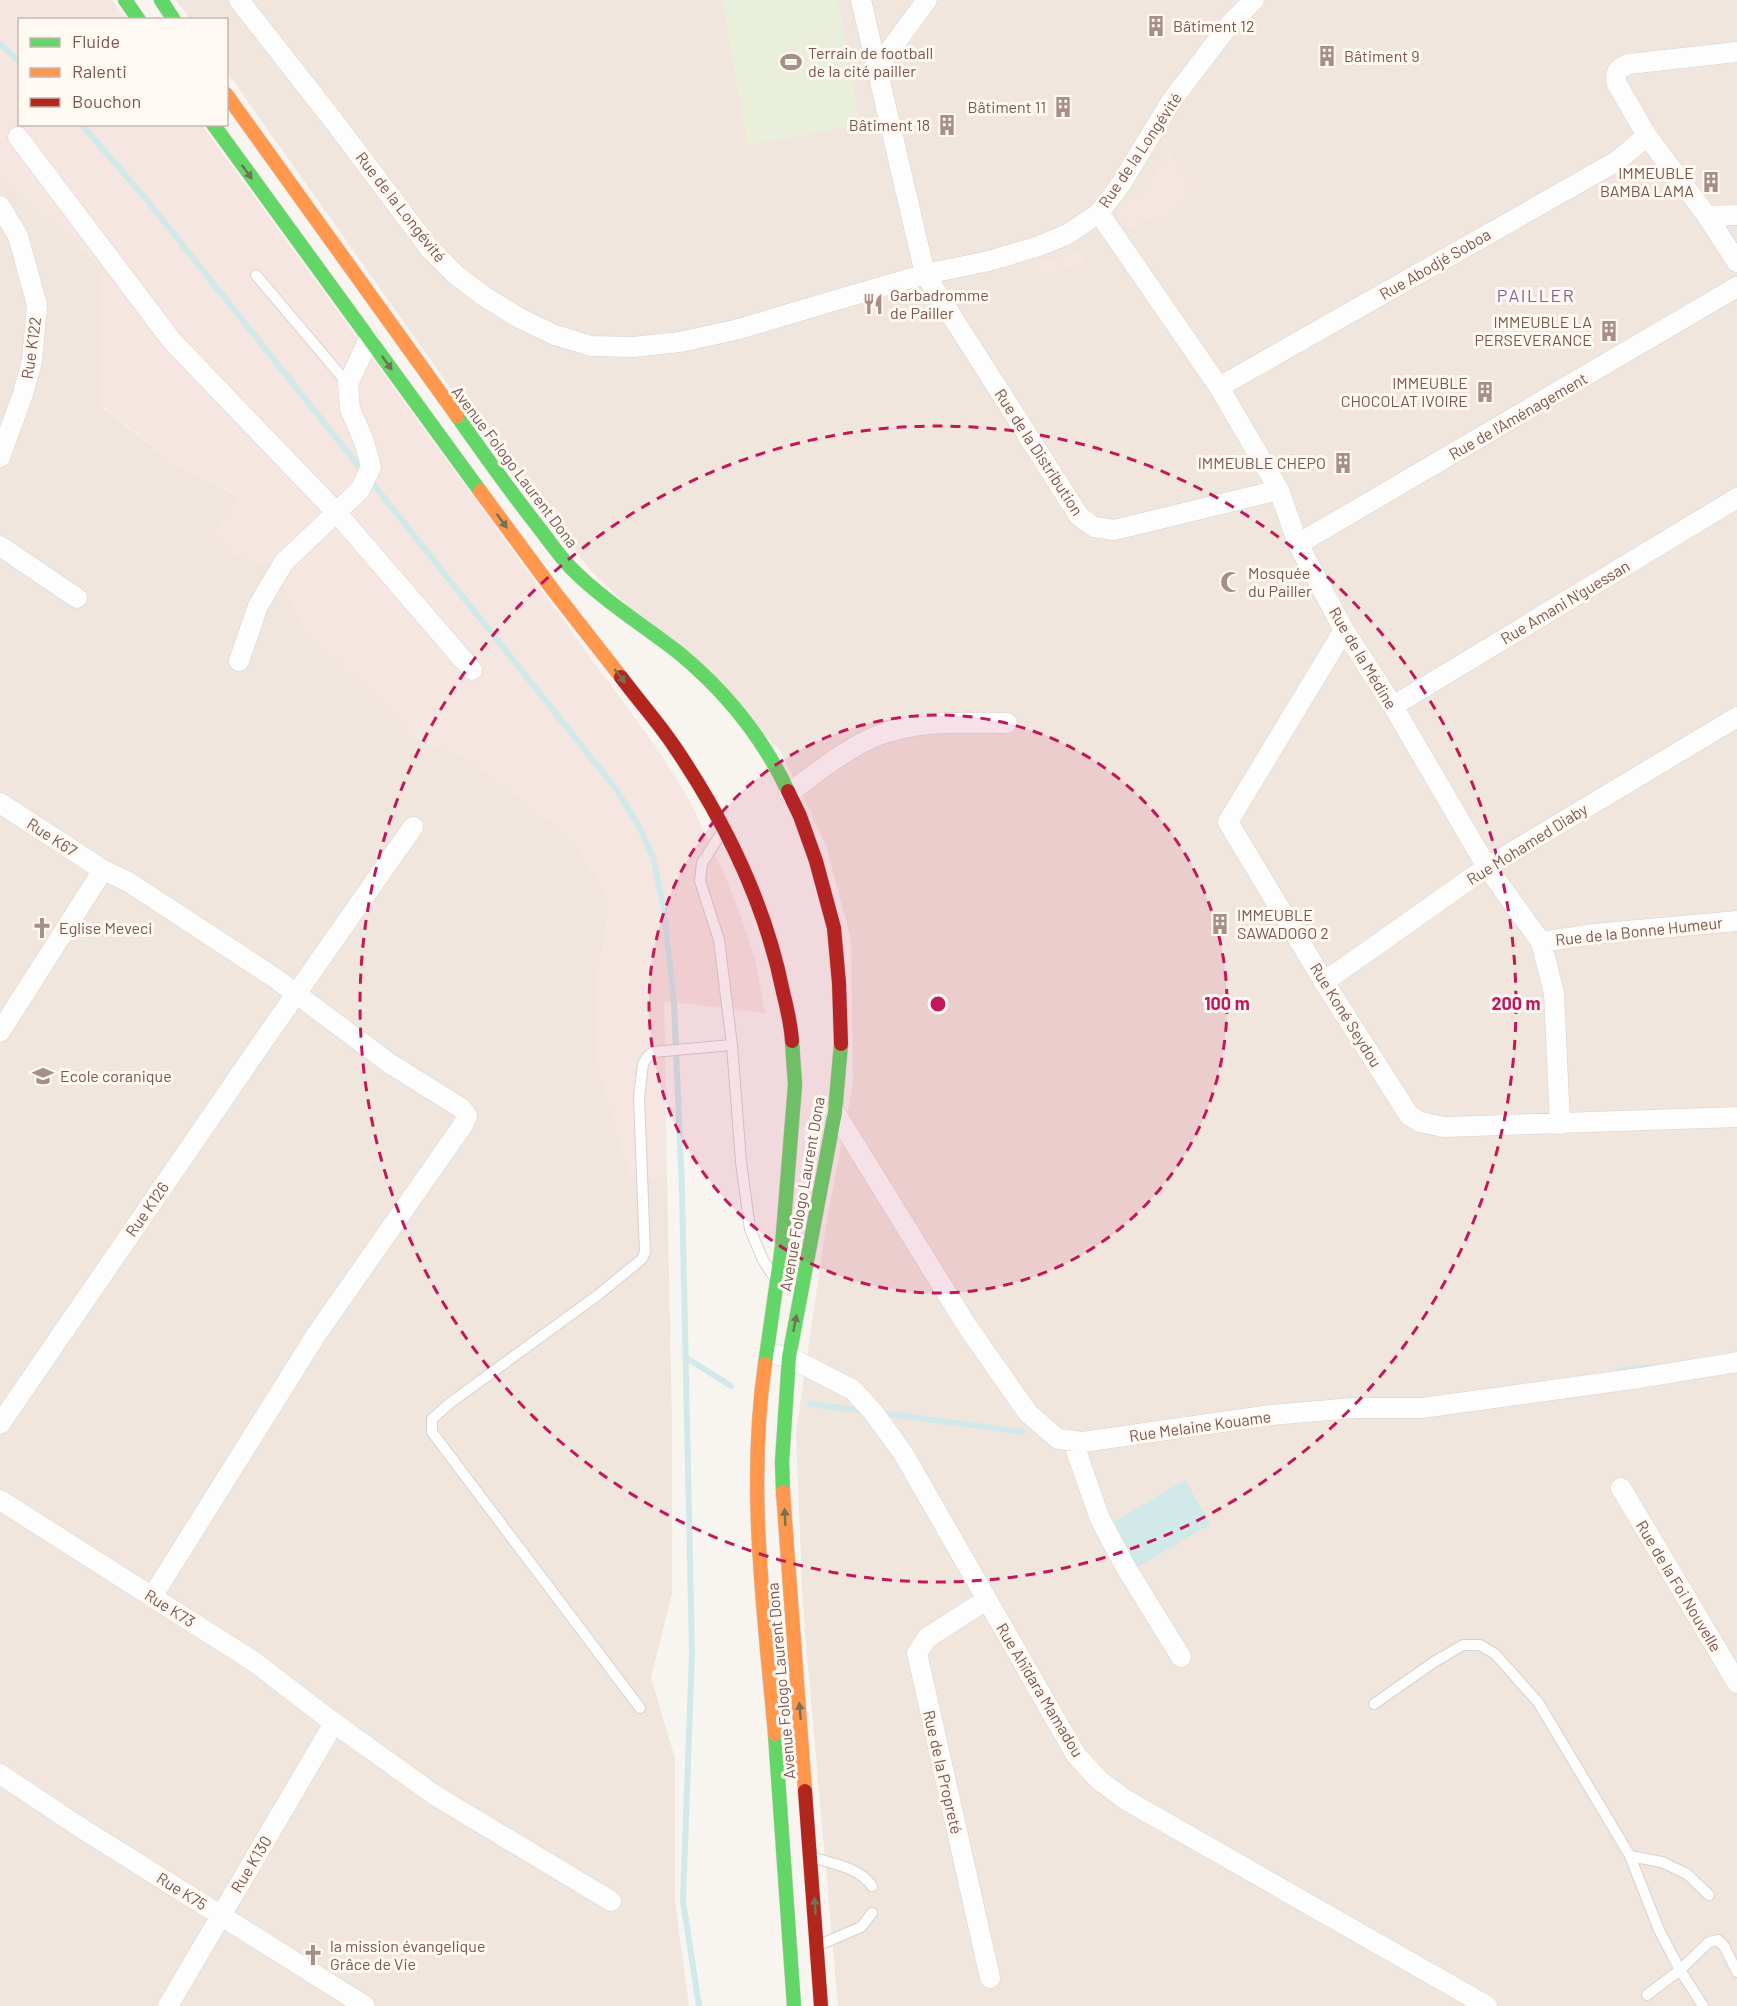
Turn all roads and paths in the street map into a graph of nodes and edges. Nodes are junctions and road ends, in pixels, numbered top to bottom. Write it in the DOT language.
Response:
graph roads {
  1 [pos="125,0"];
  2 [pos="161,0"];
  3 [pos="239,0"];
  4 [pos="861,0"];
  5 [pos="927,0"];
  6 [pos="1254,0"];
  7 [pos="138,18"];
  8 [pos="173,18"];
  9 [pos="1737,52"];
  10 [pos="876,69"];
  11 [pos="228,97"];
  12 [pos="214,126"];
  13 [pos="1647,136"];
  14 [pos="18,137"];
  15 [pos="0,206"];
  16 [pos="1099,213"];
  17 [pos="1737,215"];
  18 [pos="1707,216"];
  19 [pos="1737,262"];
  20 [pos="925,274"];
  21 [pos="256,275"];
  22 [pos="1737,287"];
  23 [pos="369,339"];
  24 [pos="348,384"];
  25 [pos="1219,387"];
  26 [pos="0,457"];
  27 [pos="1279,490"];
  28 [pos="1737,498"];
  29 [pos="336,512"];
  30 [pos="1298,544"];
  31 [pos="0,546"];
  32 [pos="78,598"];
  33 [pos="1344,630"];
  34 [pos="239,661"];
  35 [pos="472,670"];
  36 [pos="1393,706"];
  37 [pos="1737,717"];
  38 [pos="1007,723"];
  39 [pos="789,793"];
  40 [pos="0,803"];
  41 [pos="413,827"];
  42 [pos="723,829"];
  43 [pos="1487,867"];
  44 [pos="103,870"];
  45 [pos="1737,921"];
  46 [pos="1541,942"];
  47 [pos="1324,982"];
  48 [pos="296,994"];
  49 [pos="0,1032"];
  50 [pos="732,1045"];
  51 [pos="835,1112"];
  52 [pos="1737,1117"];
  53 [pos="1560,1124"];
  54 [pos="777,1283"];
  55 [pos="766,1353"];
  56 [pos="789,1357"];
  57 [pos="1737,1362"];
  58 [pos="0,1424"];
  59 [pos="1073,1442"];
  60 [pos="1621,1488"];
  61 [pos="0,1500"];
  62 [pos="152,1597"];
  63 [pos="986,1600"];
  64 [pos="1181,1657"];
  65 [pos="1737,1683"];
  66 [pos="1374,1704"];
  67 [pos="640,1708"];
  68 [pos="334,1723"];
  69 [pos="0,1774"];
  70 [pos="1630,1856"];
  71 [pos="811,1857"];
  72 [pos="872,1886"];
  73 [pos="1709,1895"];
  74 [pos="611,1901"];
  75 [pos="872,1912"];
  76 [pos="220,1915"];
  77 [pos="817,1946"];
  78 [pos="1680,1970"];
  79 [pos="1737,1972"];
  80 [pos="990,1978"];
  81 [pos="1647,1995"];
  82 [pos="168,2006"];
  83 [pos="365,2006"];
  84 [pos="794,2006"];
  85 [pos="821,2006"];
  86 [pos="1487,2006"];
  87 [pos="1703,2006"];
  1 -- 7 [label="main road"];
  2 -- 8 [label="main road"];
  3 -- 20 [label="street, Rue de la Longévité"];
  4 -- 10 [label="street"];
  5 -- 10 [label="street"];
  6 -- 16 [label="street, Rue de la Longévité"];
  9 -- 13 [label="street"];
  10 -- 20 [label="street"];
  11 -- 39 [label="main road, Avenue Fologo Laurent Dona"];
  12 -- 23 [label="main road, Avenue Fologo Laurent Dona, one-way"];
  13 -- 18 [label="street"];
  13 -- 25 [label="street, Rue Abodjé Soboa"];
  14 -- 29 [label="street"];
  15 -- 26 [label="street, Rue K122"];
  16 -- 20 [label="street, Rue de la Longévité"];
  16 -- 25 [label="street, Rue de la Médine"];
  17 -- 18 [label="street"];
  18 -- 19 [label="street"];
  20 -- 27 [label="street, Rue de la Distribution"];
  21 -- 24 [label="lane"];
  22 -- 30 [label="street, Rue de l'Aménagement"];
  23 -- 24 [label="street"];
  23 -- 42 [label="main road, Avenue Fologo Laurent Dona, one-way"];
  24 -- 29 [label="street"];
  25 -- 27 [label="street, Rue de la Médine"];
  27 -- 30 [label="street, Rue de la Médine"];
  28 -- 36 [label="street, Rue Amani N'guessan"];
  29 -- 34 [label="street"];
  29 -- 35 [label="street"];
  30 -- 33 [label="street, Rue de la Médine"];
  31 -- 32 [label="street"];
  33 -- 36 [label="street, Rue de la Médine"];
  33 -- 47 [label="street, Rue Koné Seydou"];
  36 -- 43 [label="street, Rue de la Médine"];
  37 -- 43 [label="street, Rue Mohamed Diaby"];
  38 -- 39 [label="street"];
  39 -- 51 [label="main road, Avenue Fologo Laurent Dona"];
  40 -- 44 [label="street, Rue K67"];
  41 -- 48 [label="street, Rue K126"];
  42 -- 50 [label="lane"];
  42 -- 54 [label="main road, Avenue Fologo Laurent Dona"];
  43 -- 46 [label="street, Rue de la Médine"];
  43 -- 47 [label="street, Rue Mohamed Diaby"];
  44 -- 48 [label="street, Rue K67"];
  44 -- 49 [label="street"];
  45 -- 46 [label="street, Rue de la Bonne Humeur"];
  46 -- 53 [label="street, Rue de la Médine"];
  47 -- 53 [label="street, Rue Koné Seydou"];
  48 -- 58 [label="street, Rue K126"];
  48 -- 62 [label="street, Rue K67"];
  50 -- 54 [label="lane"];
  50 -- 67 [label="lane"];
  56 -- 51 [label="main road, Avenue Fologo Laurent Dona, one-way"];
  51 -- 59 [label="street, Rue Melaine Kouame"];
  52 -- 53 [label="street, Rue Koné Seydou"];
  54 -- 55 [label="main road, Avenue Fologo Laurent Dona"];
  55 -- 56 [label="street, Rue Ahïdara Mamadou"];
  55 -- 84 [label="main road, Avenue Fologo Laurent Dona"];
  56 -- 63 [label="street, Rue Ahïdara Mamadou"];
  71 -- 56 [label="main road, Avenue Fologo Laurent Dona, one-way"];
  57 -- 59 [label="street, Rue Melaine Kouame"];
  59 -- 64 [label="street"];
  60 -- 65 [label="street, Rue de la Foi Nouvelle"];
  61 -- 62 [label="street, Rue K73"];
  62 -- 68 [label="street, Rue K73"];
  63 -- 80 [label="street, Rue de la Propreté"];
  63 -- 86 [label="street, Rue Ahïdara Mamadou"];
  66 -- 70 [label="lane"];
  68 -- 74 [label="street, Rue K73"];
  68 -- 76 [label="street, Rue K130"];
  69 -- 76 [label="street, Rue K75"];
  70 -- 73 [label="lane"];
  70 -- 78 [label="lane"];
  71 -- 72 [label="lane"];
  77 -- 71 [label="main road, Avenue Fologo Laurent Dona, one-way"];
  75 -- 77 [label="lane"];
  76 -- 82 [label="street, Rue K130"];
  76 -- 83 [label="street, Rue K75"];
  77 -- 85 [label="main road, Avenue Fologo Laurent Dona"];
  78 -- 79 [label="lane"];
  78 -- 81 [label="lane"];
  78 -- 87 [label="lane"];
}
